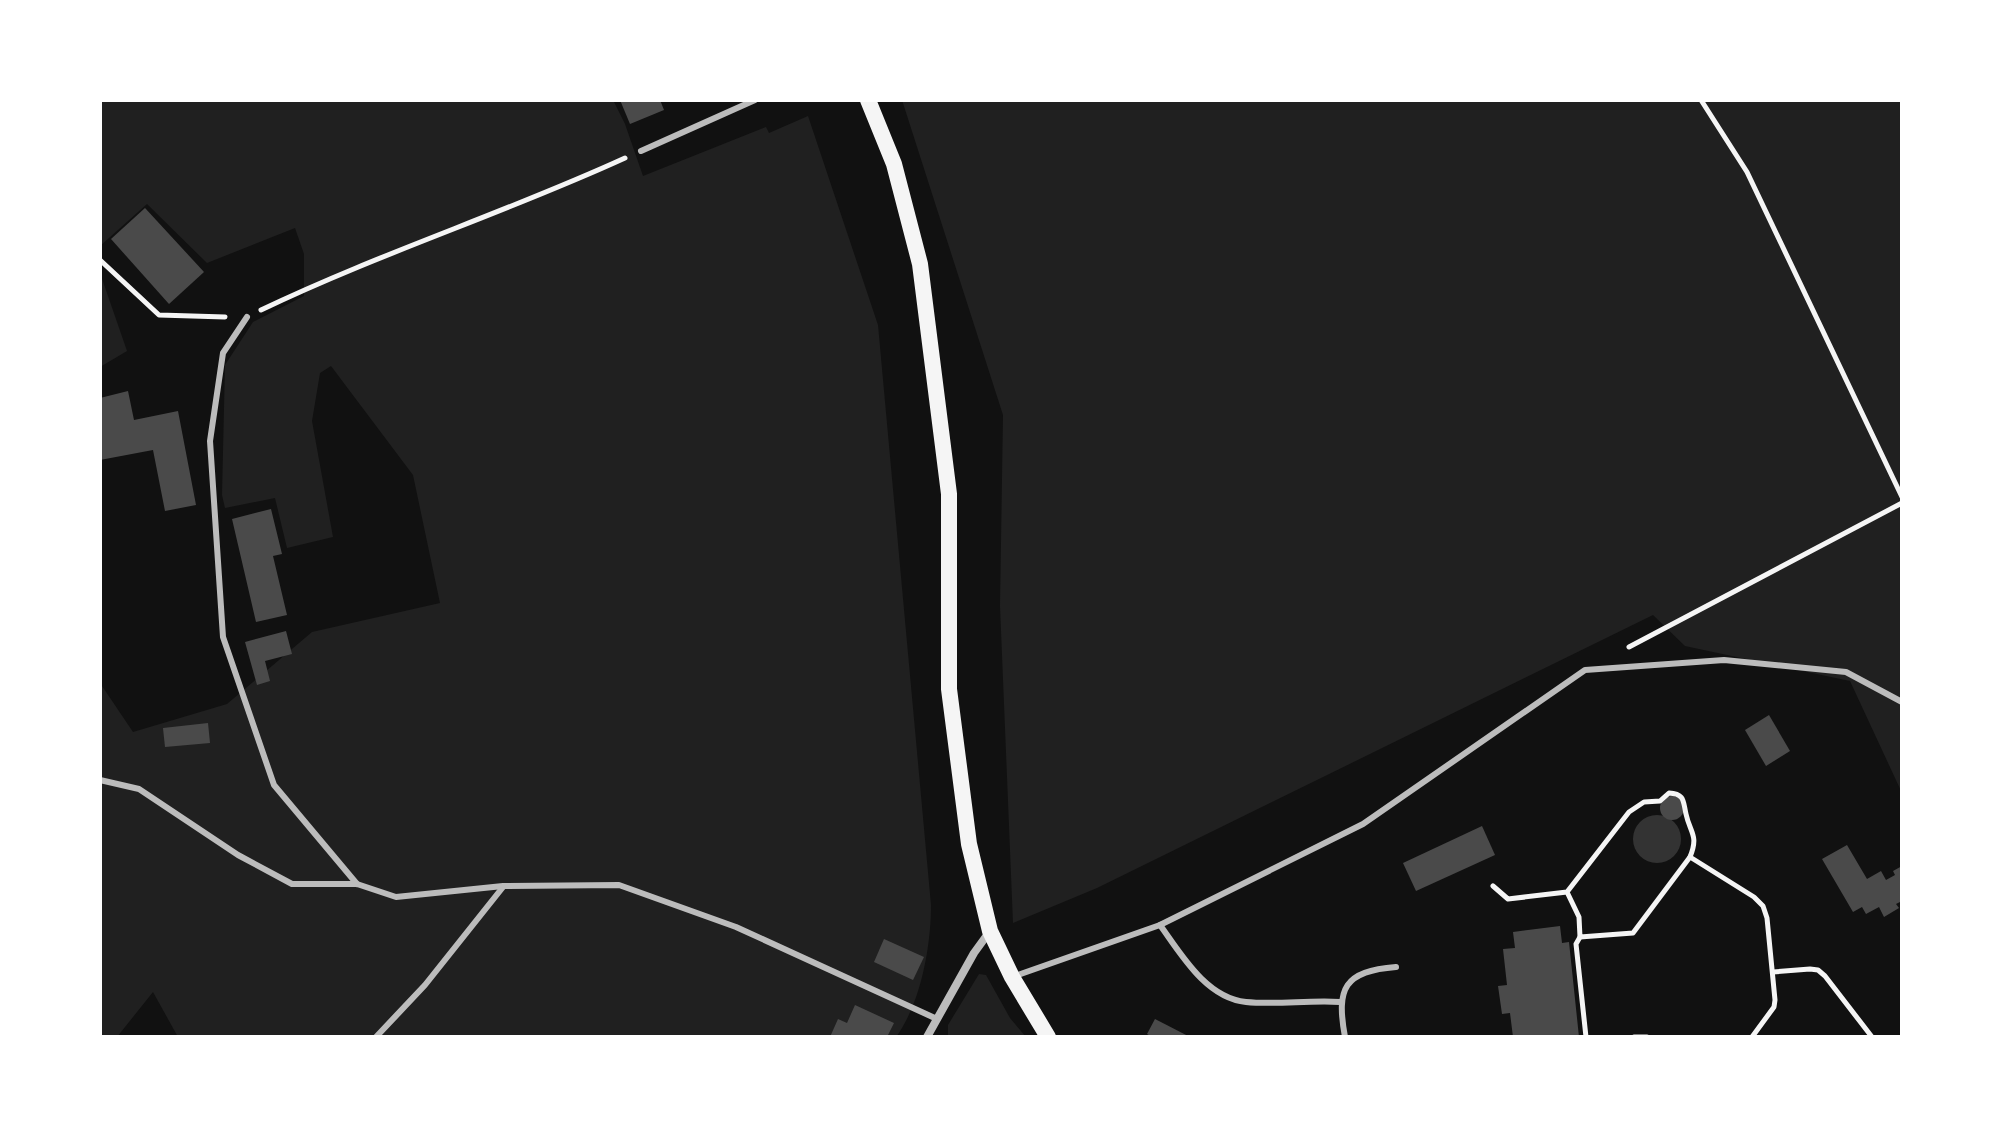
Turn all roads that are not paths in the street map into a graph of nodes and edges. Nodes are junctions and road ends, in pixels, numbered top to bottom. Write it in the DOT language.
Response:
graph roads {
  1 [pos="755,100"];
  2 [pos="868,100"];
  3 [pos="641,151"];
  4 [pos="247,317"];
  5 [pos="1902,702"];
  6 [pos="100,780"];
  7 [pos="357,884"];
  8 [pos="503,886"];
  9 [pos="1160,925"];
  10 [pos="990,931"];
  11 [pos="1396,967"];
  12 [pos="1012,977"];
  13 [pos="1340,1002"];
  14 [pos="937,1019"];
  15 [pos="376,1037"];
  16 [pos="927,1037"];
  17 [pos="1048,1037"];
  18 [pos="1345,1037"];
  1 -- 3 [label="lane"];
  2 -- 10 [label="main road"];
  4 -- 7 [label="lane"];
  5 -- 9 [label="lane"];
  6 -- 7 [label="lane"];
  7 -- 8 [label="lane"];
  8 -- 14 [label="lane"];
  8 -- 15 [label="lane"];
  9 -- 12 [label="lane"];
  9 -- 13 [label="lane"];
  10 -- 12 [label="main road"];
  10 -- 14 [label="street"];
  11 -- 13 [label="lane"];
  12 -- 17 [label="main road"];
  13 -- 18 [label="lane"];
  14 -- 16 [label="street"];
}
